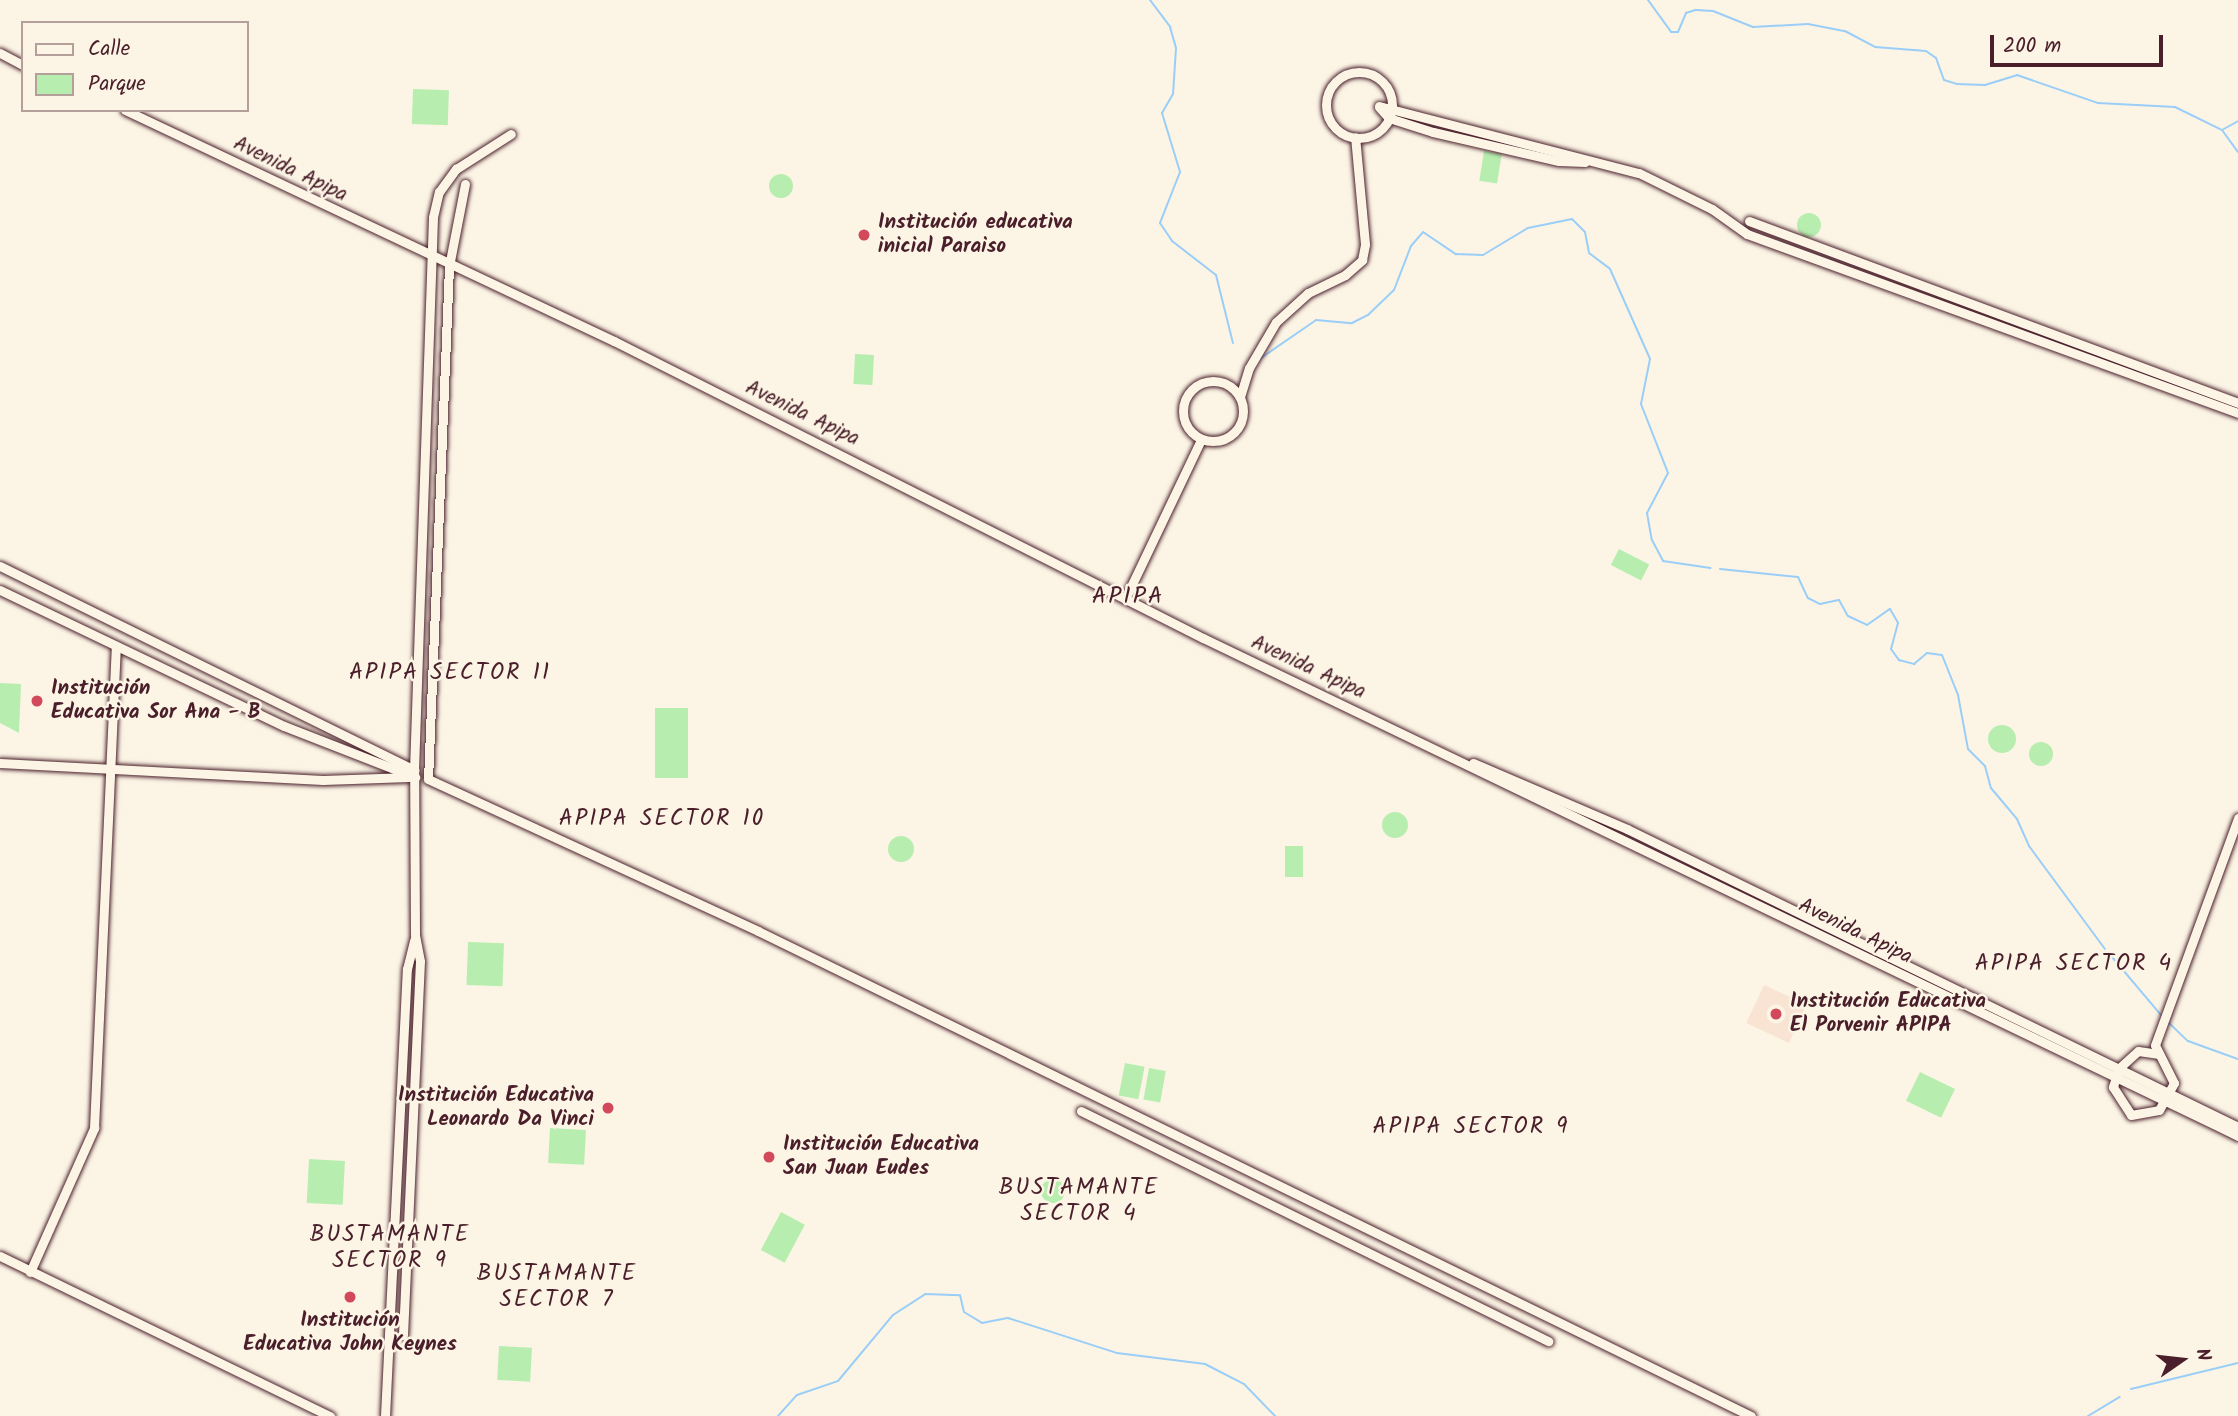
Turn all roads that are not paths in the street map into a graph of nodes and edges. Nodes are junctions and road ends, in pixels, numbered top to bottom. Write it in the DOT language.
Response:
graph roads {
  1 [pos="0,53"];
  2 [pos="21,64"];
  3 [pos="129,112"];
  4 [pos="1390,114"];
  5 [pos="511,134"];
  6 [pos="1354,137"];
  7 [pos="465,184"];
  8 [pos="1749,221"];
  9 [pos="430,257"];
  10 [pos="449,265"];
  11 [pos="1240,397"];
  12 [pos="2238,403"];
  13 [pos="2238,413"];
  14 [pos="1201,440"];
  15 [pos="0,566"];
  16 [pos="0,590"];
  17 [pos="1125,598"];
  18 [pos="116,647"];
  19 [pos="0,763"];
  20 [pos="108,769"];
  21 [pos="414,774"];
  22 [pos="2238,818"];
  23 [pos="415,935"];
  24 [pos="2159,1054"];
  25 [pos="2117,1072"];
  26 [pos="2168,1096"];
  27 [pos="1081,1111"];
  28 [pos="2238,1127"];
  29 [pos="2238,1136"];
  30 [pos="0,1256"];
  31 [pos="30,1272"];
  32 [pos="403,1335"];
  33 [pos="1548,1341"];
  34 [pos="330,1416"];
  35 [pos="385,1416"];
  36 [pos="1751,1416"];
  1 -- 2 [label="street"];
  3 -- 9 [label="street, Avenida Apipa"];
  4 -- 6 [label="street"];
  4 -- 6 [label="street"];
  4 -- 13 [label="street"];
  5 -- 9 [label="street"];
  6 -- 11 [label="street"];
  7 -- 10 [label="street"];
  8 -- 12 [label="street"];
  9 -- 10 [label="street, Avenida Apipa"];
  9 -- 21 [label="street"];
  10 -- 17 [label="street, Avenida Apipa"];
  10 -- 36 [label="street"];
  11 -- 14 [label="street"];
  11 -- 14 [label="street"];
  14 -- 17 [label="street"];
  15 -- 21 [label="street"];
  16 -- 18 [label="street"];
  17 -- 25 [label="street, Avenida Apipa"];
  18 -- 20 [label="street"];
  18 -- 21 [label="street"];
  19 -- 20 [label="street"];
  20 -- 21 [label="street"];
  20 -- 31 [label="street"];
  21 -- 23 [label="street"];
  22 -- 24 [label="street"];
  23 -- 32 [label="street"];
  23 -- 35 [label="street"];
  24 -- 25 [label="street"];
  24 -- 26 [label="street"];
  25 -- 26 [label="street, Avenida Apipa"];
  25 -- 26 [label="street"];
  26 -- 28 [label="street, Avenida Apipa"];
  26 -- 29 [label="street, Avenida Apipa"];
  27 -- 33 [label="street"];
  30 -- 31 [label="street"];
  31 -- 34 [label="street"];
}
